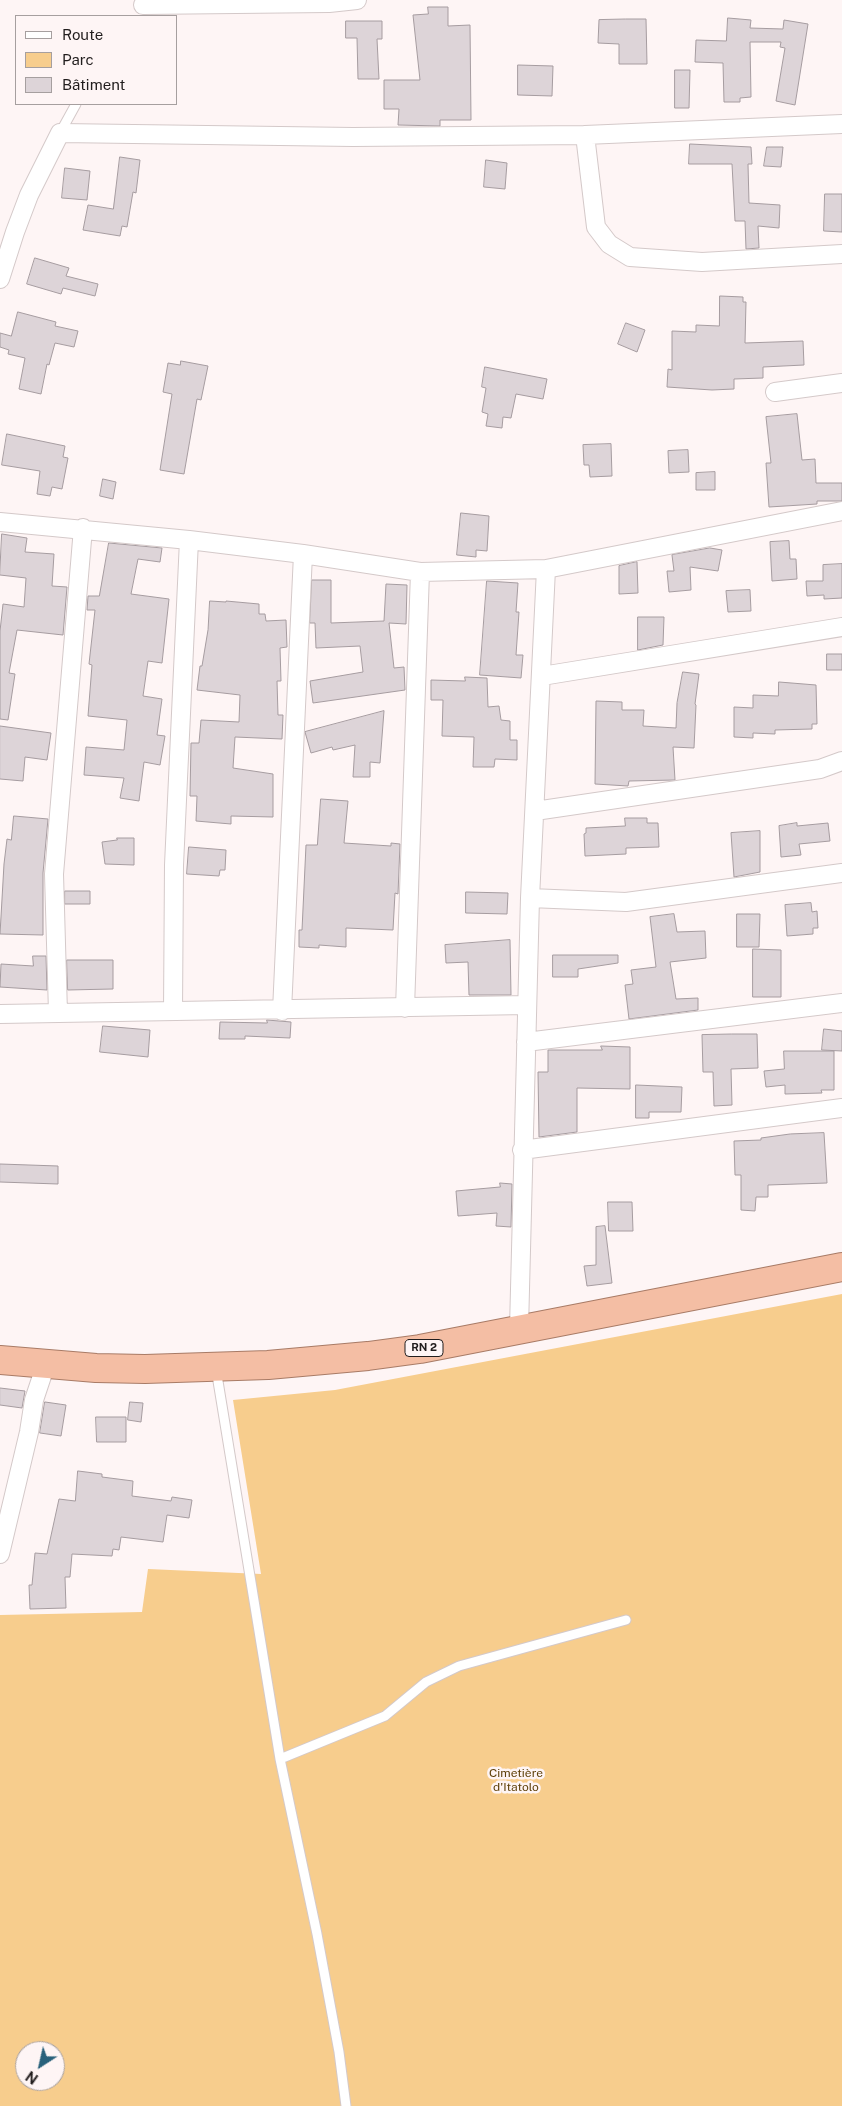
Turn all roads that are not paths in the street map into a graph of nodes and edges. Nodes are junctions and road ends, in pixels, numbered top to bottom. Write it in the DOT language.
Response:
graph roads {
  1 [pos="357,0"];
  2 [pos="143,5"];
  3 [pos="75,105"];
  4 [pos="842,124"];
  5 [pos="60,133"];
  6 [pos="585,135"];
  7 [pos="842,254"];
  8 [pos="0,279"];
  9 [pos="842,383"];
  10 [pos="774,392"];
  11 [pos="842,512"];
  12 [pos="0,522"];
  13 [pos="83,528"];
  14 [pos="189,540"];
  15 [pos="303,554"];
  16 [pos="546,569"];
  17 [pos="420,572"];
  18 [pos="842,627"];
  19 [pos="542,676"];
  20 [pos="842,761"];
  21 [pos="535,810"];
  22 [pos="842,872"];
  23 [pos="530,898"];
  24 [pos="842,1003"];
  25 [pos="527,1005"];
  26 [pos="405,1008"];
  27 [pos="173,1011"];
  28 [pos="282,1011"];
  29 [pos="58,1013"];
  30 [pos="0,1014"];
  31 [pos="526,1042"];
  32 [pos="842,1108"];
  33 [pos="522,1150"];
  34 [pos="842,1267"];
  35 [pos="519,1328"];
  36 [pos="0,1360"];
  37 [pos="46,1364"];
  38 [pos="215,1366"];
  39 [pos="0,1554"];
  40 [pos="626,1620"];
  41 [pos="280,1759"];
  42 [pos="346,2106"];
  1 -- 2 [label="street"];
  3 -- 5 [label="lane"];
  4 -- 6 [label="street"];
  5 -- 6 [label="street"];
  5 -- 8 [label="street"];
  6 -- 7 [label="street"];
  9 -- 10 [label="street"];
  11 -- 16 [label="street"];
  12 -- 13 [label="street"];
  13 -- 14 [label="street"];
  13 -- 29 [label="street"];
  14 -- 15 [label="street"];
  14 -- 27 [label="street"];
  15 -- 17 [label="street"];
  15 -- 28 [label="street"];
  16 -- 17 [label="street"];
  16 -- 19 [label="street"];
  17 -- 26 [label="street"];
  18 -- 19 [label="street"];
  19 -- 21 [label="street"];
  20 -- 21 [label="street"];
  21 -- 23 [label="street"];
  22 -- 23 [label="street"];
  23 -- 25 [label="street"];
  24 -- 31 [label="street"];
  25 -- 26 [label="street"];
  25 -- 31 [label="street"];
  26 -- 28 [label="street"];
  27 -- 28 [label="street"];
  27 -- 29 [label="street"];
  29 -- 30 [label="street"];
  31 -- 33 [label="street"];
  32 -- 33 [label="street"];
  33 -- 35 [label="street"];
  34 -- 35 [label="highway, RN 2"];
  35 -- 38 [label="highway, RN 2"];
  36 -- 37 [label="highway, RN 2"];
  37 -- 38 [label="highway, RN 2"];
  37 -- 39 [label="street"];
  38 -- 41 [label="lane"];
  40 -- 41 [label="lane"];
  41 -- 42 [label="lane"];
}
